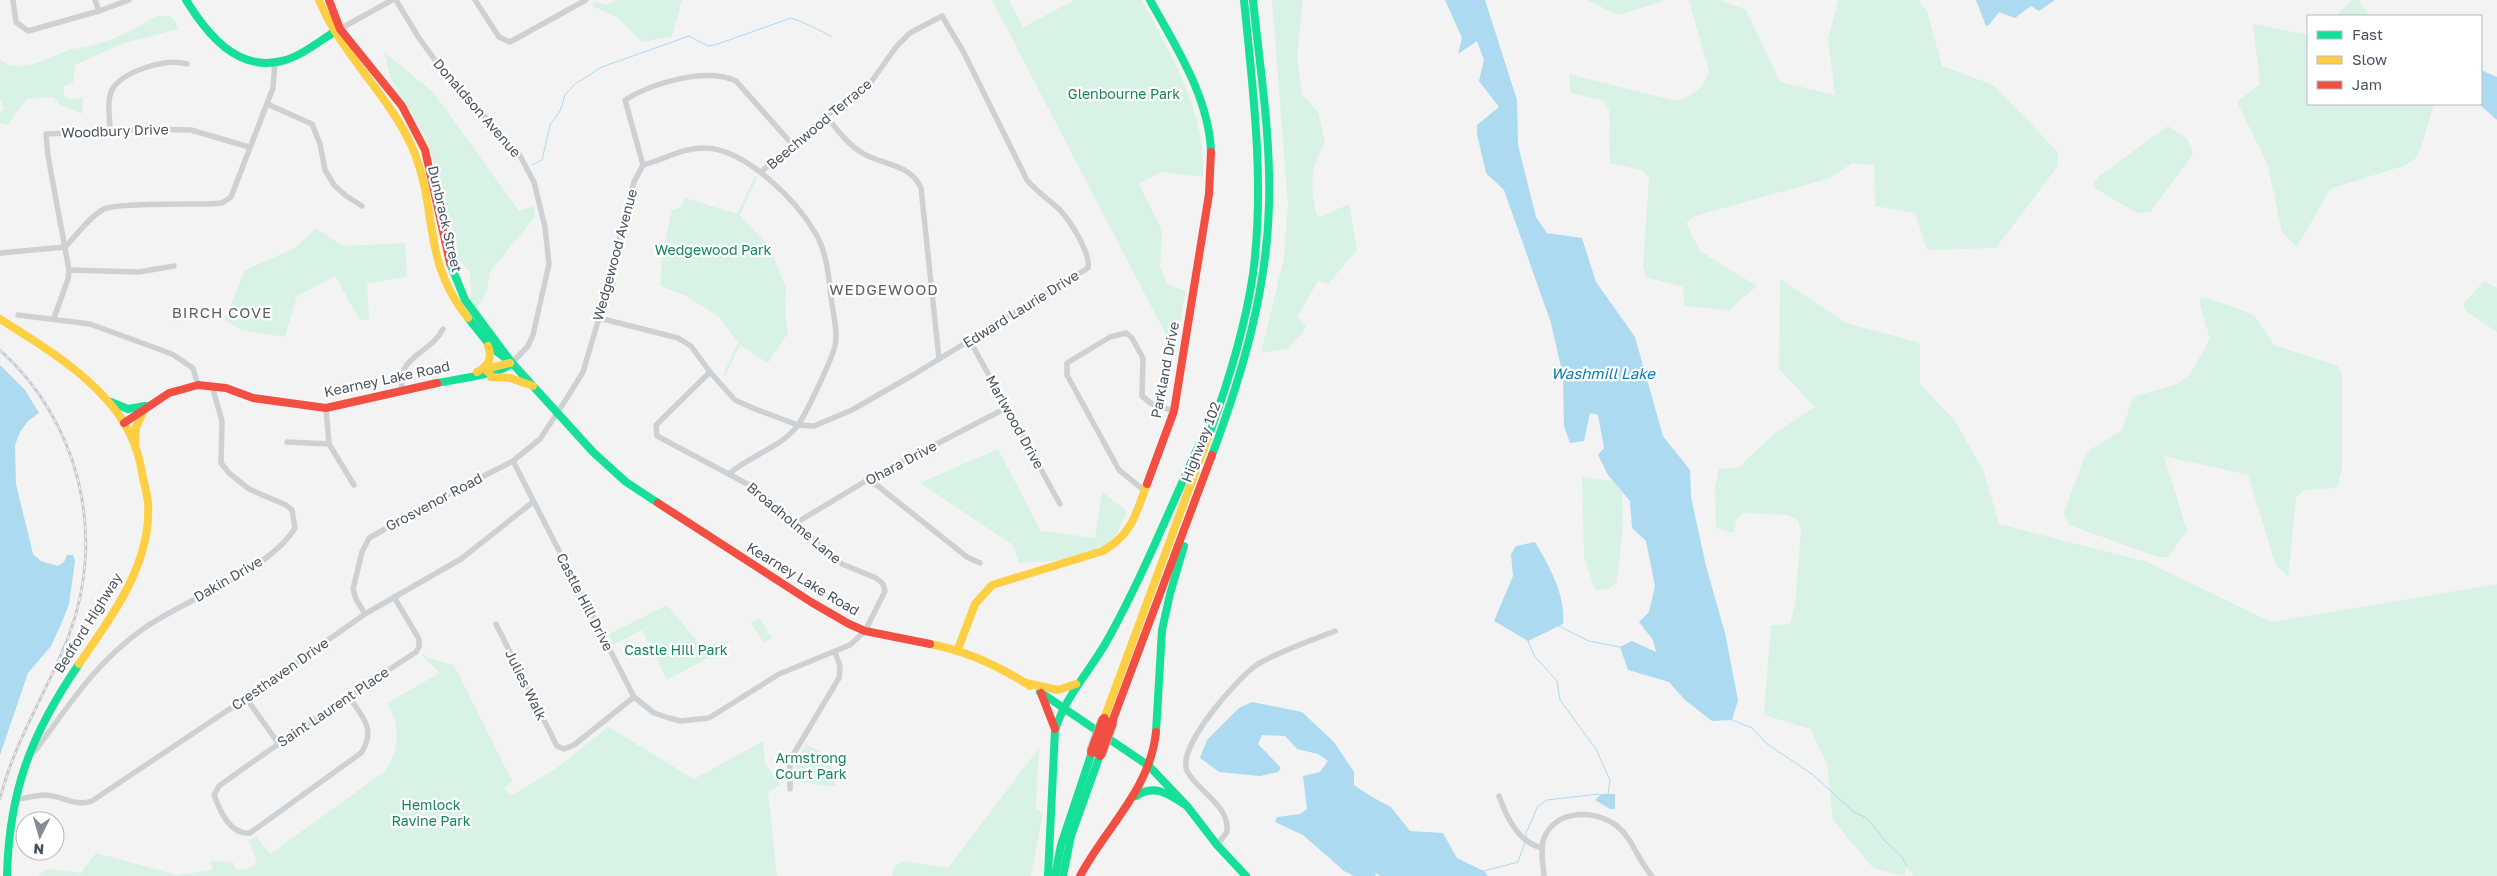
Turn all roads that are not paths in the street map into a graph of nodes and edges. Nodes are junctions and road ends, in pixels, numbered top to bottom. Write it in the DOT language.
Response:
graph roads {
  1 [pos="13,0"];
  2 [pos="95,0"];
  3 [pos="129,0"];
  4 [pos="186,0"];
  5 [pos="319,0"];
  6 [pos="329,0"];
  7 [pos="392,0"];
  8 [pos="396,0"];
  9 [pos="475,0"];
  10 [pos="586,0"];
  11 [pos="1150,0"];
  12 [pos="1244,0"];
  13 [pos="1254,0"];
  14 [pos="100,11"];
  15 [pos="942,16"];
  16 [pos="336,31"];
  17 [pos="276,61"];
  18 [pos="187,64"];
  19 [pos="267,104"];
  20 [pos="826,116"];
  21 [pos="110,130"];
  22 [pos="792,144"];
  23 [pos="250,148"];
  24 [pos="643,165"];
  25 [pos="761,172"];
  26 [pos="362,206"];
  27 [pos="65,247"];
  28 [pos="0,253"];
  29 [pos="174,266"];
  30 [pos="68,270"];
  31 [pos="18,315"];
  32 [pos="54,318"];
  33 [pos="600,318"];
  34 [pos="0,319"];
  35 [pos="442,328"];
  36 [pos="486,341"];
  37 [pos="970,341"];
  38 [pos="939,359"];
  39 [pos="512,363"];
  40 [pos="710,372"];
  41 [pos="471,376"];
  42 [pos="198,385"];
  43 [pos="212,386"];
  44 [pos="535,387"];
  45 [pos="402,390"];
  46 [pos="1223,394"];
  47 [pos="108,400"];
  48 [pos="156,402"];
  49 [pos="326,408"];
  50 [pos="1008,408"];
  51 [pos="144,410"];
  52 [pos="1174,411"];
  53 [pos="557,412"];
  54 [pos="124,423"];
  55 [pos="798,425"];
  56 [pos="1220,434"];
  57 [pos="287,442"];
  58 [pos="329,444"];
  59 [pos="135,446"];
  60 [pos="513,461"];
  61 [pos="730,473"];
  62 [pos="869,479"];
  63 [pos="354,485"];
  64 [pos="1145,491"];
  65 [pos="533,502"];
  66 [pos="1060,504"];
  67 [pos="796,523"];
  68 [pos="980,563"];
  69 [pos="394,597"];
  70 [pos="365,614"];
  71 [pos="496,624"];
  72 [pos="864,631"];
  73 [pos="1335,631"];
  74 [pos="958,649"];
  75 [pos="835,652"];
  76 [pos="1026,683"];
  77 [pos="1076,684"];
  78 [pos="1041,692"];
  79 [pos="348,696"];
  80 [pos="634,697"];
  81 [pos="246,698"];
  82 [pos="1062,707"];
  83 [pos="1108,720"];
  84 [pos="1055,730"];
  85 [pos="278,743"];
  86 [pos="29,754"];
  87 [pos="1096,754"];
  88 [pos="1149,766"];
  89 [pos="790,789"];
  90 [pos="1499,796"];
  91 [pos="15,800"];
  92 [pos="1129,801"];
  93 [pos="1187,806"];
  94 [pos="1217,845"];
  95 [pos="1542,848"];
  96 [pos="7,876"];
  97 [pos="1048,876"];
  98 [pos="1055,876"];
  99 [pos="1063,876"];
  100 [pos="1080,876"];
  101 [pos="1246,876"];
  102 [pos="1544,876"];
  103 [pos="1652,876"];
  1 -- 14 [label="street"];
  2 -- 14 [label="street"];
  3 -- 14 [label="street"];
  4 -- 17 [label="main road"];
  5 -- 16 [label="main road, Dunbrack Street"];
  6 -- 16 [label="main road, Dunbrack Street"];
  7 -- 16 [label="street"];
  8 -- 39 [label="street, Donaldson Avenue"];
  9 -- 10 [label="street"];
  11 -- 52 [label="main road, Parkland Drive"];
  12 -- 46 [label="main road, Highway 102"];
  13 -- 56 [label="main road, Highway 102"];
  15 -- 20 [label="street, Beechwood Terrace"];
  15 -- 37 [label="street, Edward Laurie Drive"];
  16 -- 17 [label="main road"];
  16 -- 36 [label="main road, Dunbrack Street"];
  16 -- 39 [label="main road, Dunbrack Street"];
  17 -- 19 [label="street"];
  18 -- 21 [label="street"];
  19 -- 23 [label="street"];
  19 -- 26 [label="street"];
  20 -- 22 [label="street, Beechwood Terrace"];
  20 -- 38 [label="street"];
  21 -- 23 [label="street, Woodbury Drive"];
  21 -- 27 [label="street, Woodbury Drive"];
  22 -- 24 [label="street"];
  22 -- 25 [label="street, Beechwood Terrace"];
  23 -- 27 [label="street"];
  24 -- 25 [label="street"];
  24 -- 33 [label="street, Wedgewood Avenue"];
  25 -- 55 [label="street"];
  27 -- 28 [label="street"];
  27 -- 30 [label="street, Woodbury Drive"];
  29 -- 30 [label="street"];
  30 -- 32 [label="street, Woodbury Drive"];
  31 -- 32 [label="street"];
  32 -- 42 [label="street"];
  33 -- 40 [label="street"];
  33 -- 53 [label="street, Wedgewood Avenue"];
  34 -- 47 [label="main road, Bedford Highway"];
  35 -- 45 [label="street"];
  36 -- 39 [label="main road, Dunbrack Street"];
  36 -- 41 [label="main road"];
  37 -- 38 [label="street, Edward Laurie Drive"];
  37 -- 50 [label="street, Marlwood Drive"];
  38 -- 55 [label="street, Edward Laurie Drive"];
  39 -- 41 [label="main road, Kearney Lake Road"];
  39 -- 44 [label="main road, Kearney Lake Road"];
  40 -- 55 [label="street"];
  40 -- 61 [label="street, Broadholme Lane"];
  41 -- 44 [label="main road"];
  41 -- 45 [label="main road, Kearney Lake Road"];
  42 -- 43 [label="main road, Kearney Lake Road"];
  42 -- 48 [label="main road, Kearney Lake Road"];
  43 -- 49 [label="main road, Kearney Lake Road"];
  43 -- 86 [label="street, Dakin Drive"];
  44 -- 53 [label="main road, Kearney Lake Road"];
  45 -- 49 [label="main road, Kearney Lake Road"];
  46 -- 77 [label="main road"];
  46 -- 83 [label="main road, Highway 102"];
  47 -- 48 [label="main road"];
  47 -- 54 [label="main road, Bedford Highway"];
  48 -- 51 [label="main road, Kearney Lake Road"];
  49 -- 58 [label="street"];
  50 -- 62 [label="street, Ohara Drive"];
  50 -- 66 [label="street, Marlwood Drive"];
  51 -- 54 [label="main road, Kearney Lake Road"];
  51 -- 59 [label="main road"];
  52 -- 64 [label="main road, Parkland Drive"];
  52 -- 64 [label="street"];
  53 -- 60 [label="street, Grosvenor Road"];
  53 -- 72 [label="main road, Kearney Lake Road"];
  54 -- 59 [label="main road, Bedford Highway"];
  55 -- 61 [label="street"];
  56 -- 83 [label="main road, Highway 102"];
  56 -- 88 [label="main road"];
  57 -- 58 [label="street"];
  58 -- 63 [label="street"];
  59 -- 86 [label="main road, Bedford Highway"];
  60 -- 65 [label="street, Castle Hill Drive"];
  60 -- 70 [label="street, Grosvenor Road"];
  61 -- 67 [label="street, Broadholme Lane"];
  62 -- 67 [label="street, Ohara Drive"];
  62 -- 68 [label="street"];
  64 -- 74 [label="main road, Parkland Drive"];
  65 -- 69 [label="street, Cresthaven Drive"];
  65 -- 80 [label="street, Castle Hill Drive"];
  67 -- 72 [label="street, Broadholme Lane"];
  69 -- 70 [label="street, Cresthaven Drive"];
  69 -- 79 [label="street, Saint Laurent Place"];
  70 -- 81 [label="street, Cresthaven Drive"];
  71 -- 80 [label="street, Julies Walk"];
  72 -- 74 [label="main road, Kearney Lake Road"];
  72 -- 75 [label="street, Castle Hill Drive"];
  73 -- 94 [label="street"];
  74 -- 76 [label="main road, Kearney Lake Road"];
  75 -- 80 [label="street, Castle Hill Drive"];
  75 -- 89 [label="street"];
  76 -- 77 [label="main road"];
  76 -- 78 [label="main road, Kearney Lake Road"];
  77 -- 82 [label="main road"];
  78 -- 82 [label="main road, Kearney Lake Road"];
  78 -- 84 [label="main road"];
  79 -- 85 [label="street, Saint Laurent Place"];
  79 -- 85 [label="street, Saint Laurent Place"];
  81 -- 85 [label="street"];
  81 -- 91 [label="street, Cresthaven Drive"];
  82 -- 84 [label="main road"];
  82 -- 88 [label="main road, Kearney Lake Road"];
  83 -- 87 [label="main road, Highway 102, bridge"];
  84 -- 97 [label="main road"];
  86 -- 91 [label="main road, Bedford Highway"];
  87 -- 98 [label="main road, Highway 102"];
  87 -- 99 [label="main road, Highway 102"];
  88 -- 92 [label="main road"];
  88 -- 93 [label="main road, Kearney Lake Road"];
  90 -- 95 [label="street"];
  91 -- 96 [label="main road, Bedford Highway"];
  92 -- 93 [label="main road"];
  92 -- 100 [label="main road"];
  93 -- 94 [label="main road, Kearney Lake Road"];
  94 -- 101 [label="main road, Kearney Lake Road"];
  95 -- 102 [label="street"];
  95 -- 103 [label="street"];
}
